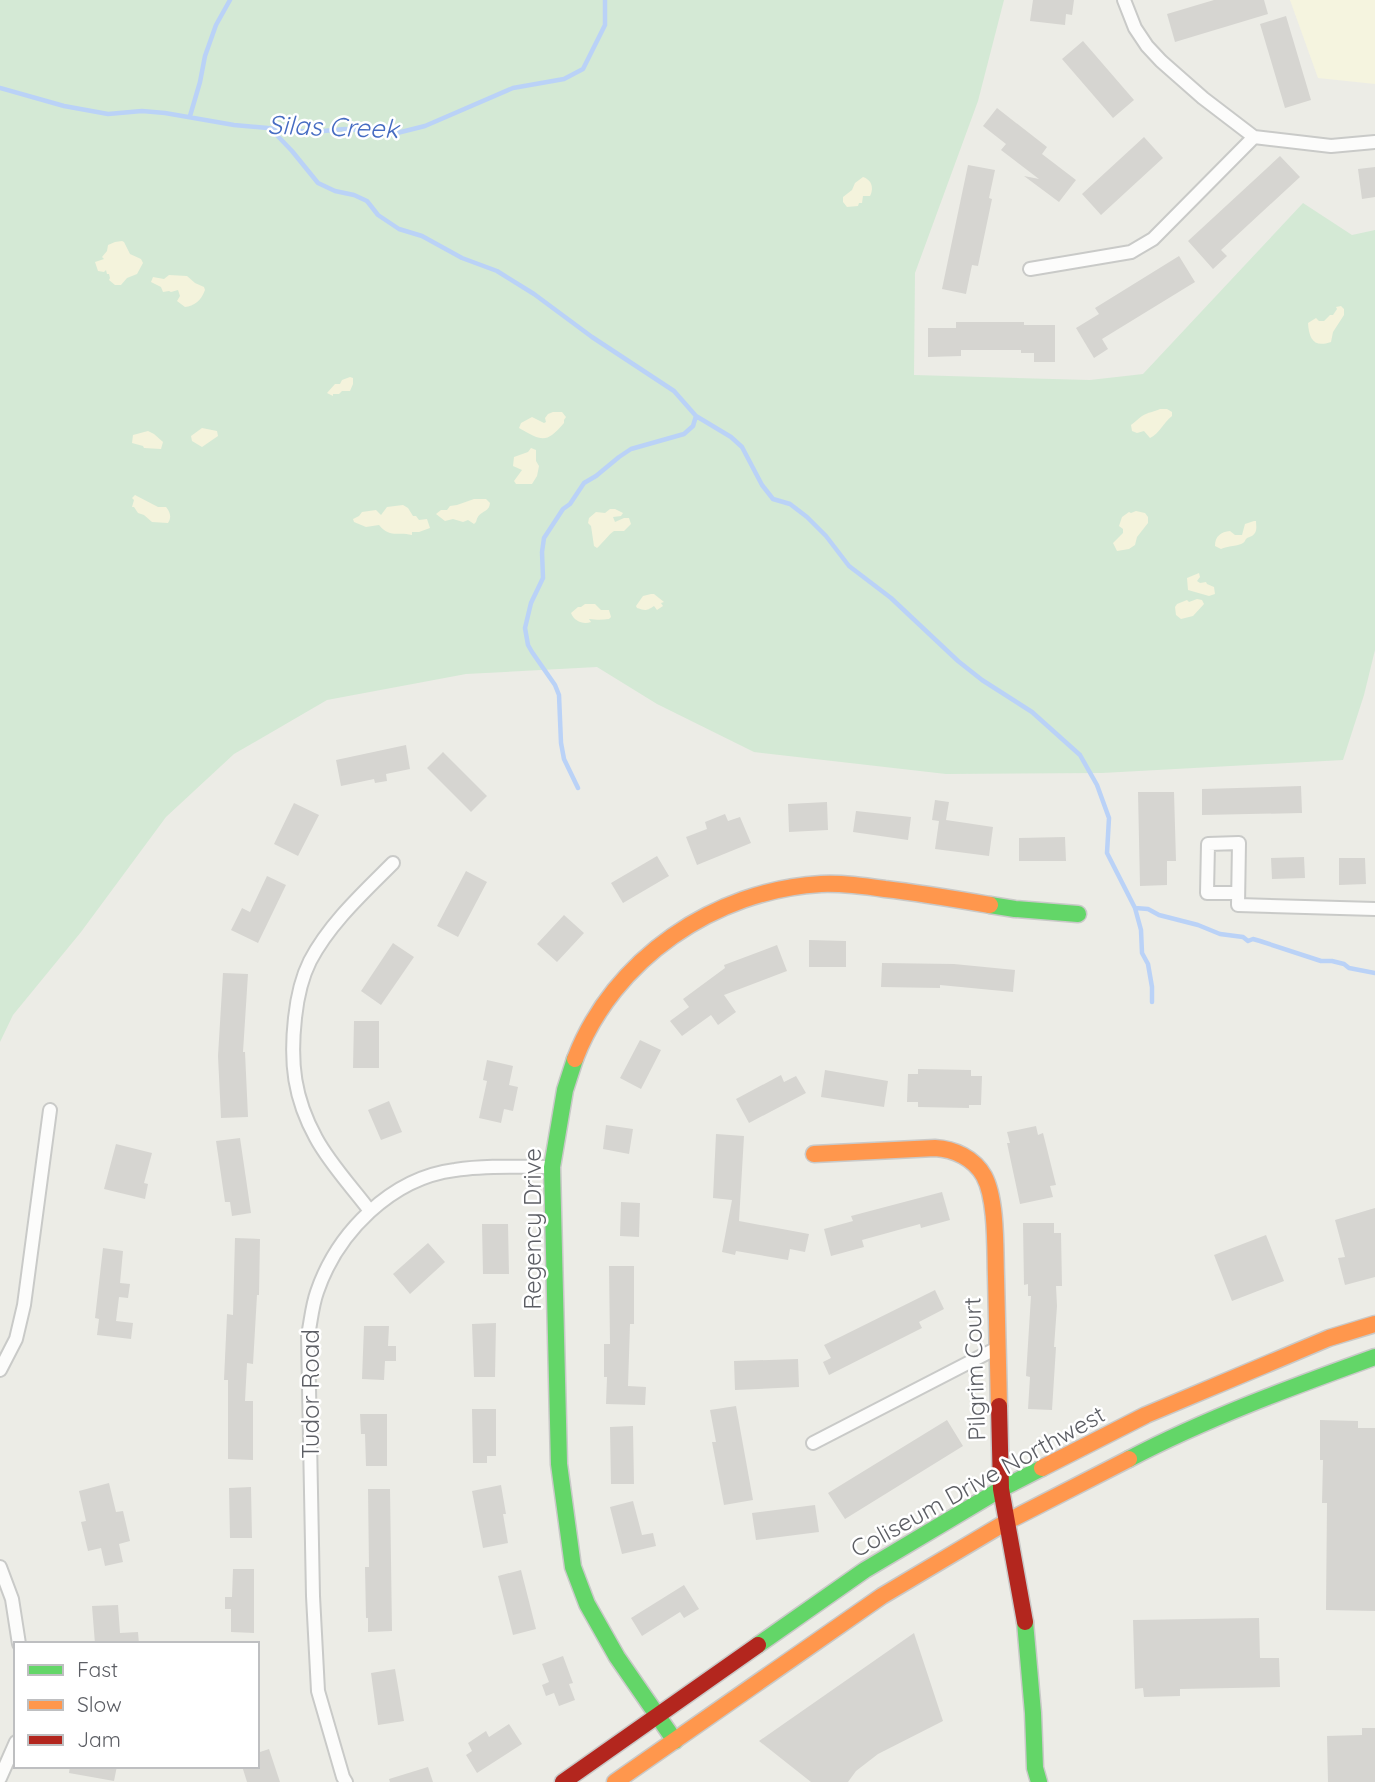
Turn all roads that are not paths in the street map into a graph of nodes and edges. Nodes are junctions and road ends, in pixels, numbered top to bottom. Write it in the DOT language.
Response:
graph roads {
  1 [pos="1124,0"];
  2 [pos="1254,137"];
  3 [pos="1375,142"];
  4 [pos="1030,269"];
  5 [pos="393,863"];
  6 [pos="1238,899"];
  7 [pos="1375,909"];
  8 [pos="1078,914"];
  9 [pos="50,1110"];
  10 [pos="814,1154"];
  11 [pos="552,1167"];
  12 [pos="370,1211"];
  13 [pos="1375,1324"];
  14 [pos="997,1348"];
  15 [pos="1375,1357"];
  16 [pos="0,1370"];
  17 [pos="813,1443"];
  18 [pos="1002,1489"];
  19 [pos="1008,1521"];
  20 [pos="0,1567"];
  21 [pos="19,1642"];
  22 [pos="658,1717"];
  23 [pos="675,1741"];
  24 [pos="4,1758"];
  25 [pos="0,1778"];
  26 [pos="346,1782"];
  27 [pos="563,1782"];
  28 [pos="615,1782"];
  29 [pos="1039,1782"];
  1 -- 2 [label="street"];
  2 -- 3 [label="street"];
  2 -- 4 [label="street"];
  5 -- 12 [label="street"];
  6 -- 6 [label="street"];
  6 -- 7 [label="street"];
  8 -- 11 [label="street, Regency Drive"];
  9 -- 16 [label="street"];
  10 -- 14 [label="street, Pilgrim Court"];
  11 -- 12 [label="street, Tudor Road"];
  11 -- 22 [label="street, Regency Drive"];
  12 -- 26 [label="street, Tudor Road"];
  13 -- 18 [label="street, Coliseum Drive Northwest"];
  14 -- 17 [label="street"];
  14 -- 18 [label="street, Pilgrim Court"];
  15 -- 19 [label="street, Coliseum Drive Northwest"];
  18 -- 19 [label="street, Pilgrim Court"];
  18 -- 22 [label="street, Coliseum Drive Northwest"];
  19 -- 23 [label="street, Coliseum Drive Northwest"];
  19 -- 29 [label="street, Pilgrim Court"];
  20 -- 21 [label="street"];
  22 -- 23 [label="street, Regency Drive"];
  22 -- 27 [label="street, Coliseum Drive Northwest"];
  23 -- 28 [label="street, Coliseum Drive Northwest"];
  24 -- 25 [label="street"];
}
